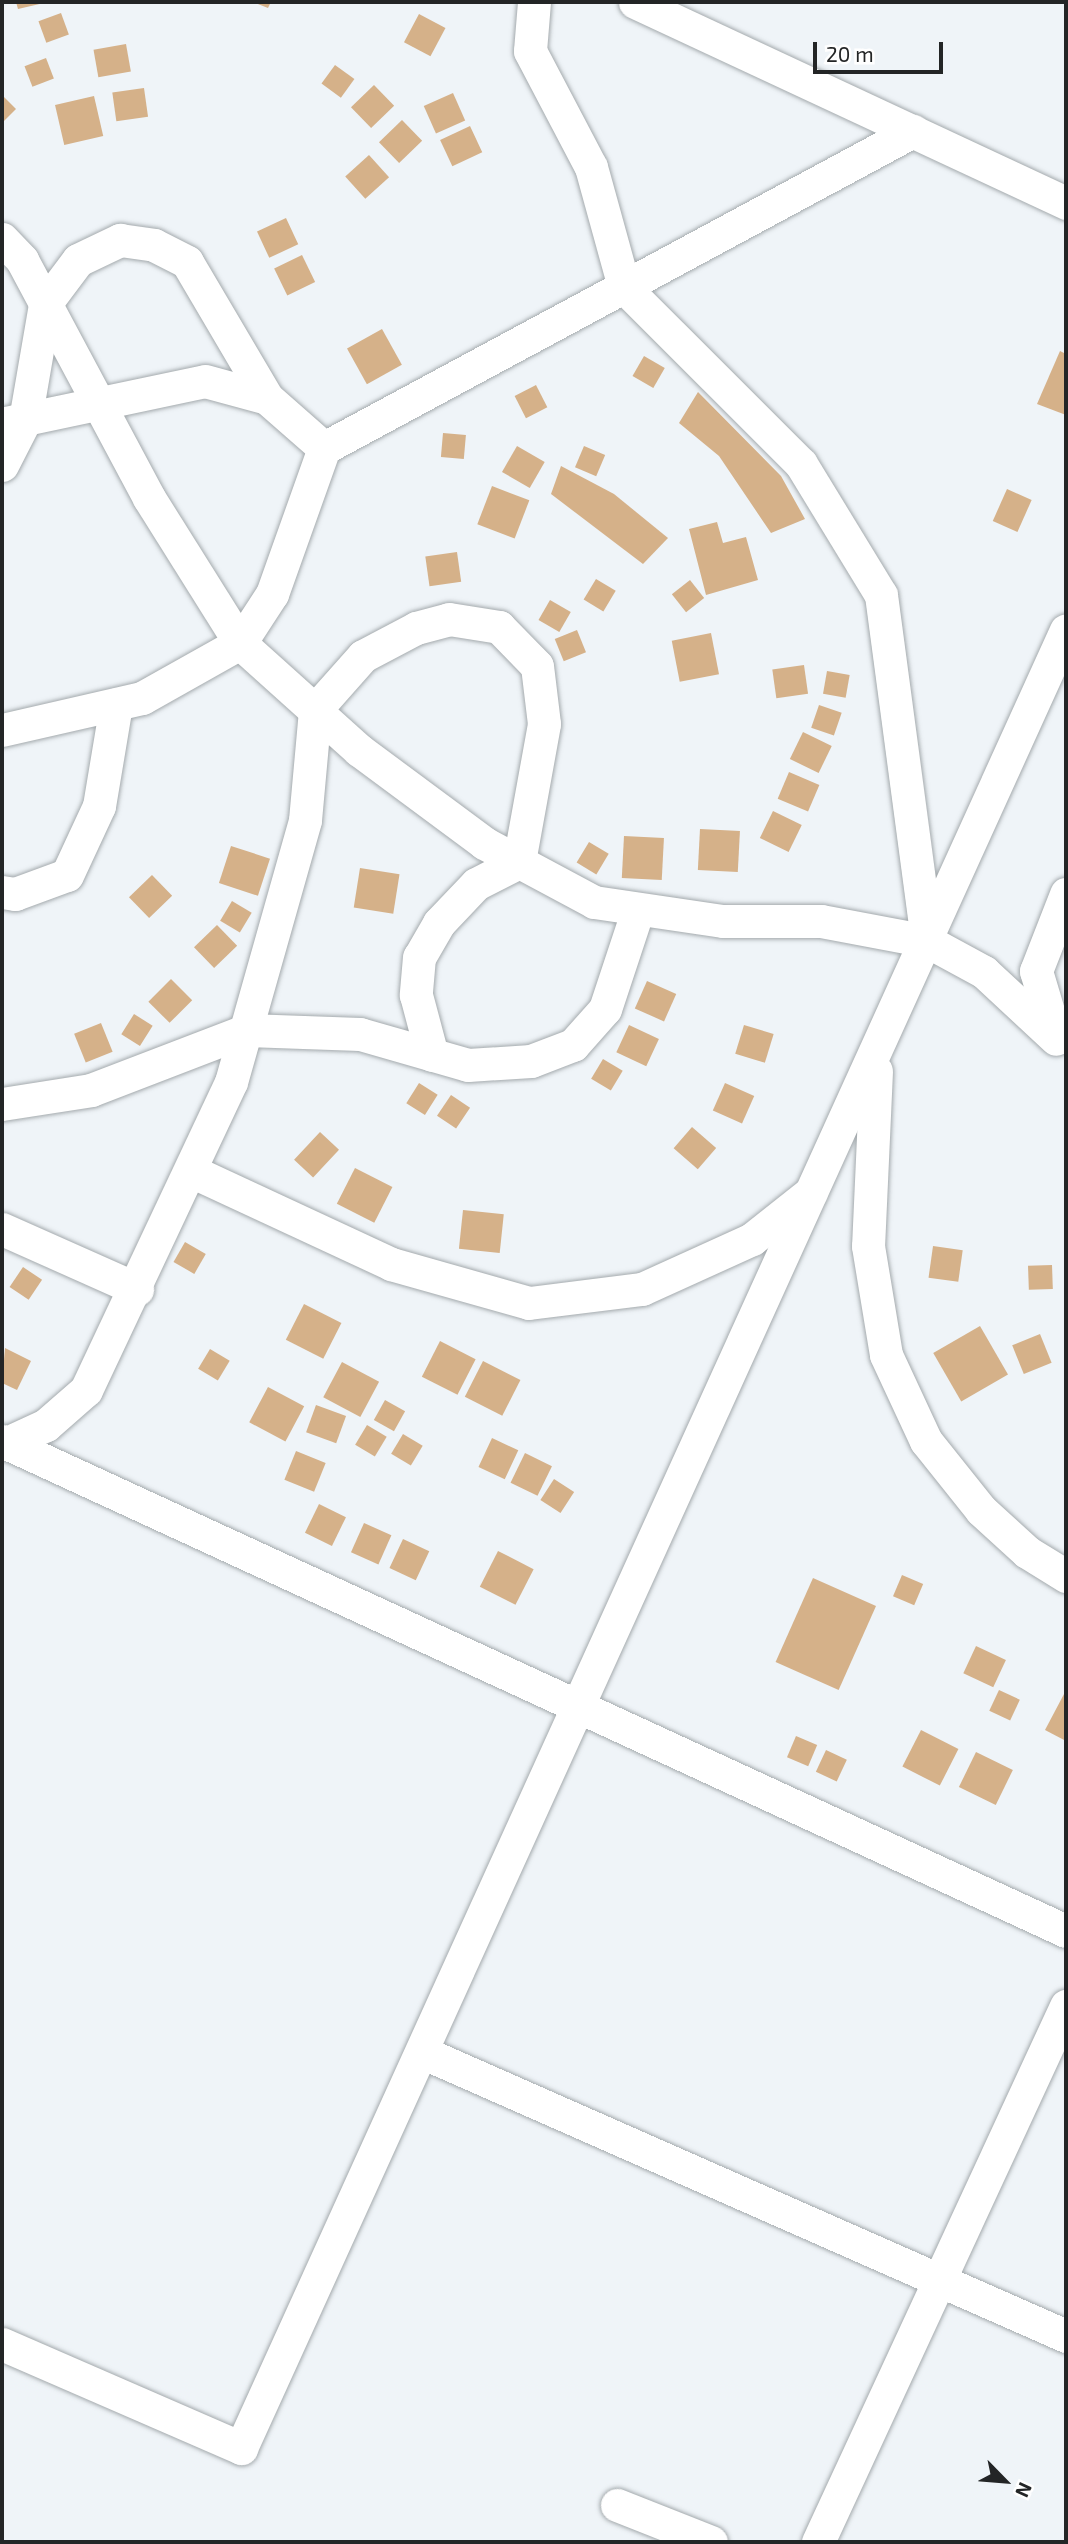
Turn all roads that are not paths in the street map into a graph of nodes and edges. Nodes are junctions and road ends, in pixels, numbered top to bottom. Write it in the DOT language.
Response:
graph roads {
  1 [pos="534,2"];
  2 [pos="635,2"];
  3 [pos="913,131"];
  4 [pos="1066,203"];
  5 [pos="2,239"];
  6 [pos="624,288"];
  7 [pos="44,304"];
  8 [pos="267,398"];
  9 [pos="94,401"];
  10 [pos="14,422"];
  11 [pos="324,448"];
  12 [pos="2,465"];
  13 [pos="1066,630"];
  14 [pos="240,643"];
  15 [pos="116,704"];
  16 [pos="315,710"];
  17 [pos="2,730"];
  18 [pos="519,862"];
  19 [pos="2,892"];
  20 [pos="1066,894"];
  21 [pos="638,909"];
  22 [pos="927,941"];
  23 [pos="247,1030"];
  24 [pos="1061,1045"];
  25 [pos="877,1052"];
  26 [pos="432,1055"];
  27 [pos="2,1104"];
  28 [pos="191,1171"];
  29 [pos="816,1189"];
  30 [pos="2,1229"];
  31 [pos="137,1289"];
  32 [pos="5,1442"];
  33 [pos="1066,1576"];
  34 [pos="584,1705"];
  35 [pos="1066,1931"];
  36 [pos="1066,2006"];
  37 [pos="424,2053"];
  38 [pos="939,2280"];
  39 [pos="1066,2336"];
  40 [pos="2,2344"];
  41 [pos="617,2505"];
  42 [pos="711,2542"];
  43 [pos="818,2542"];
  1 -- 6 [label="street"];
  2 -- 3 [label="street"];
  3 -- 4 [label="street"];
  3 -- 6 [label="street"];
  5 -- 7 [label="street"];
  6 -- 11 [label="street"];
  6 -- 22 [label="street"];
  7 -- 8 [label="street"];
  7 -- 9 [label="street"];
  7 -- 10 [label="street"];
  8 -- 9 [label="street"];
  8 -- 11 [label="street"];
  9 -- 10 [label="street"];
  9 -- 14 [label="street"];
  10 -- 12 [label="street"];
  11 -- 14 [label="street"];
  13 -- 22 [label="street"];
  14 -- 15 [label="street"];
  14 -- 16 [label="street"];
  15 -- 17 [label="street"];
  15 -- 19 [label="street"];
  16 -- 18 [label="street"];
  16 -- 18 [label="street"];
  16 -- 23 [label="street"];
  18 -- 21 [label="street"];
  18 -- 26 [label="street"];
  20 -- 24 [label="street"];
  21 -- 22 [label="street"];
  21 -- 26 [label="street"];
  22 -- 24 [label="street"];
  22 -- 25 [label="street"];
  23 -- 26 [label="street"];
  23 -- 27 [label="street"];
  23 -- 28 [label="street"];
  25 -- 29 [label="street"];
  25 -- 33 [label="street"];
  28 -- 29 [label="street"];
  28 -- 31 [label="street"];
  29 -- 34 [label="street"];
  30 -- 31 [label="street"];
  31 -- 32 [label="street"];
  32 -- 34 [label="street"];
  34 -- 35 [label="street"];
  34 -- 37 [label="street"];
  36 -- 38 [label="street"];
  37 -- 38 [label="street"];
  37 -- 40 [label="street"];
  38 -- 39 [label="street"];
  38 -- 43 [label="street"];
  41 -- 42 [label="street"];
}
